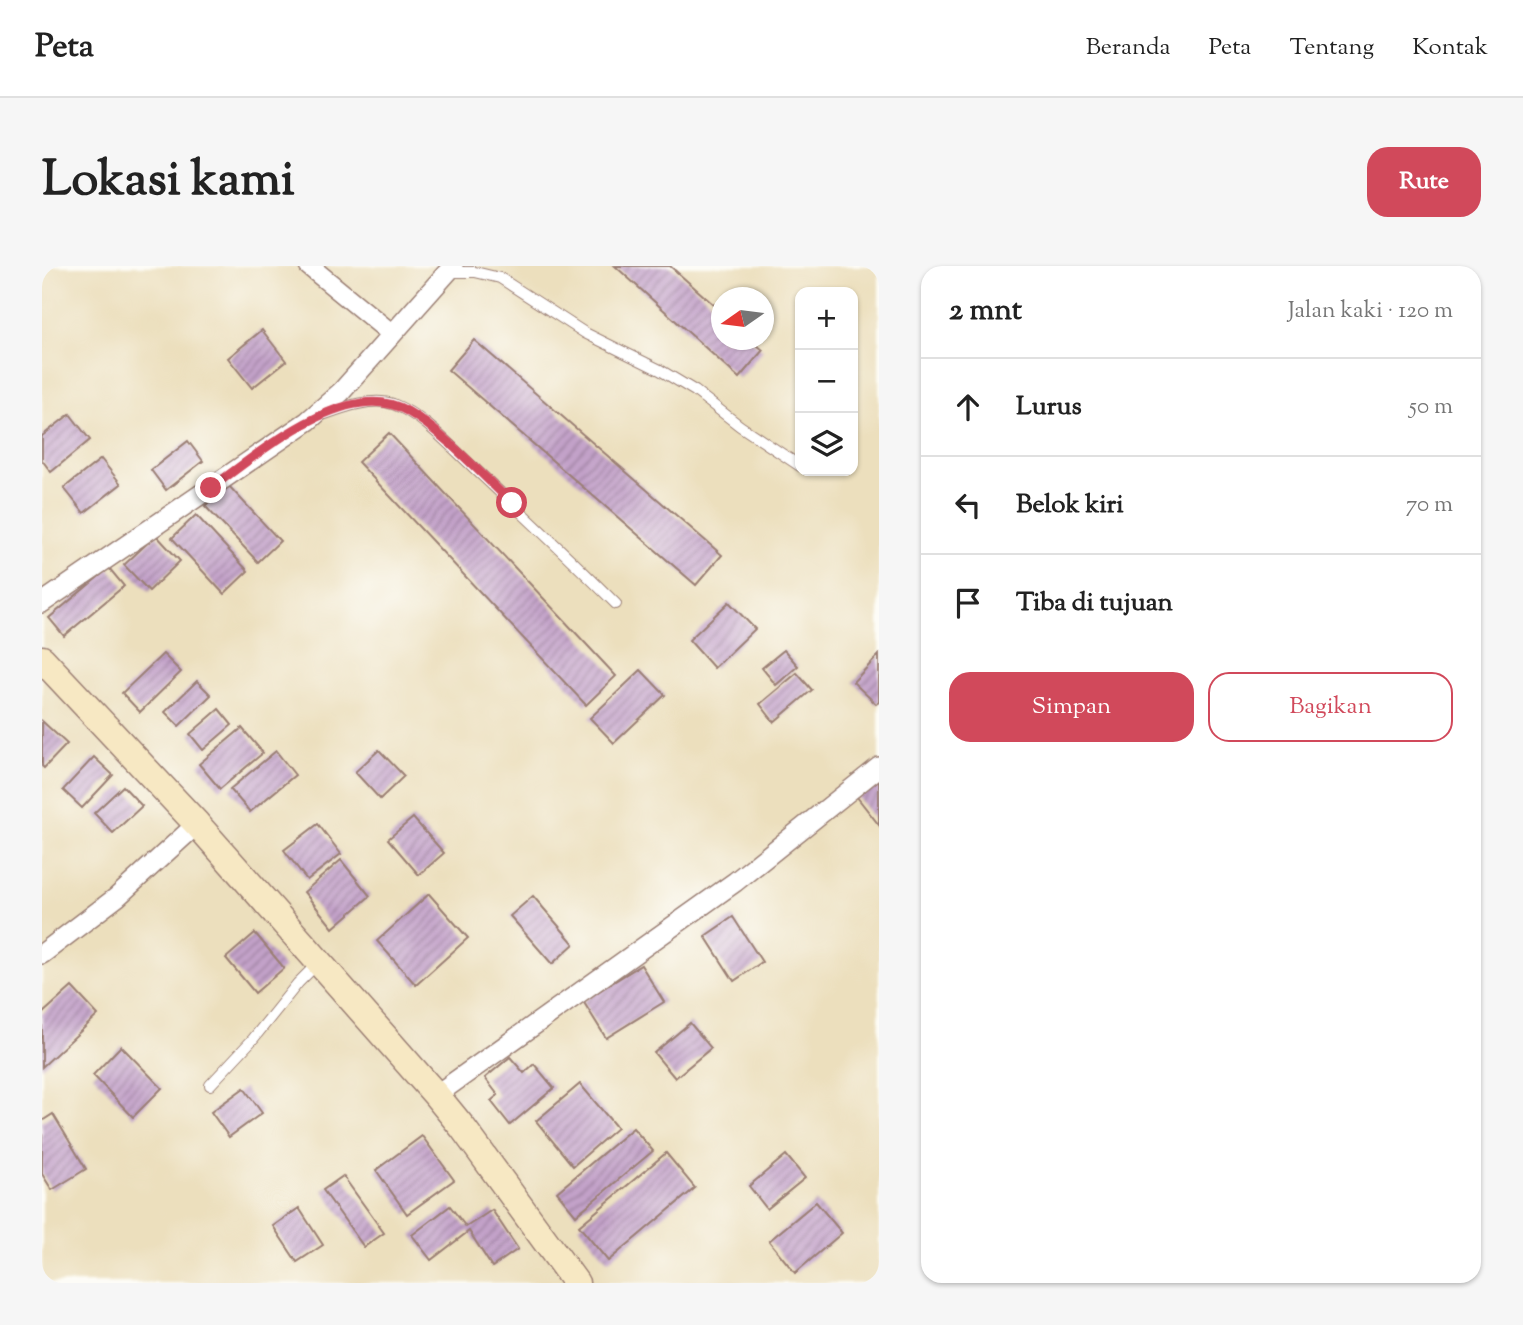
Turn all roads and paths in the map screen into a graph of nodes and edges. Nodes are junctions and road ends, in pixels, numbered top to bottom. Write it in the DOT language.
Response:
graph roads {
  1 [pos="309,266"];
  2 [pos="451,269"];
  3 [pos="392,334"];
  4 [pos="308,421"];
  5 [pos="795,463"];
  6 [pos="42,603"];
  7 [pos="616,604"];
  8 [pos="42,659"];
  9 [pos="879,767"];
  10 [pos="197,824"];
  11 [pos="42,954"];
  12 [pos="319,962"];
  13 [pos="210,1085"];
  14 [pos="436,1095"];
  15 [pos="576,1283"];
  1 -- 3 [label="street"];
  2 -- 3 [label="street"];
  2 -- 5 [label="lane"];
  3 -- 4 [label="street"];
  4 -- 6 [label="street"];
  4 -- 7 [label="lane"];
  8 -- 10 [label="street"];
  9 -- 14 [label="street"];
  10 -- 11 [label="street"];
  10 -- 12 [label="street"];
  12 -- 13 [label="lane"];
  12 -- 14 [label="street"];
  14 -- 15 [label="street"];
}
